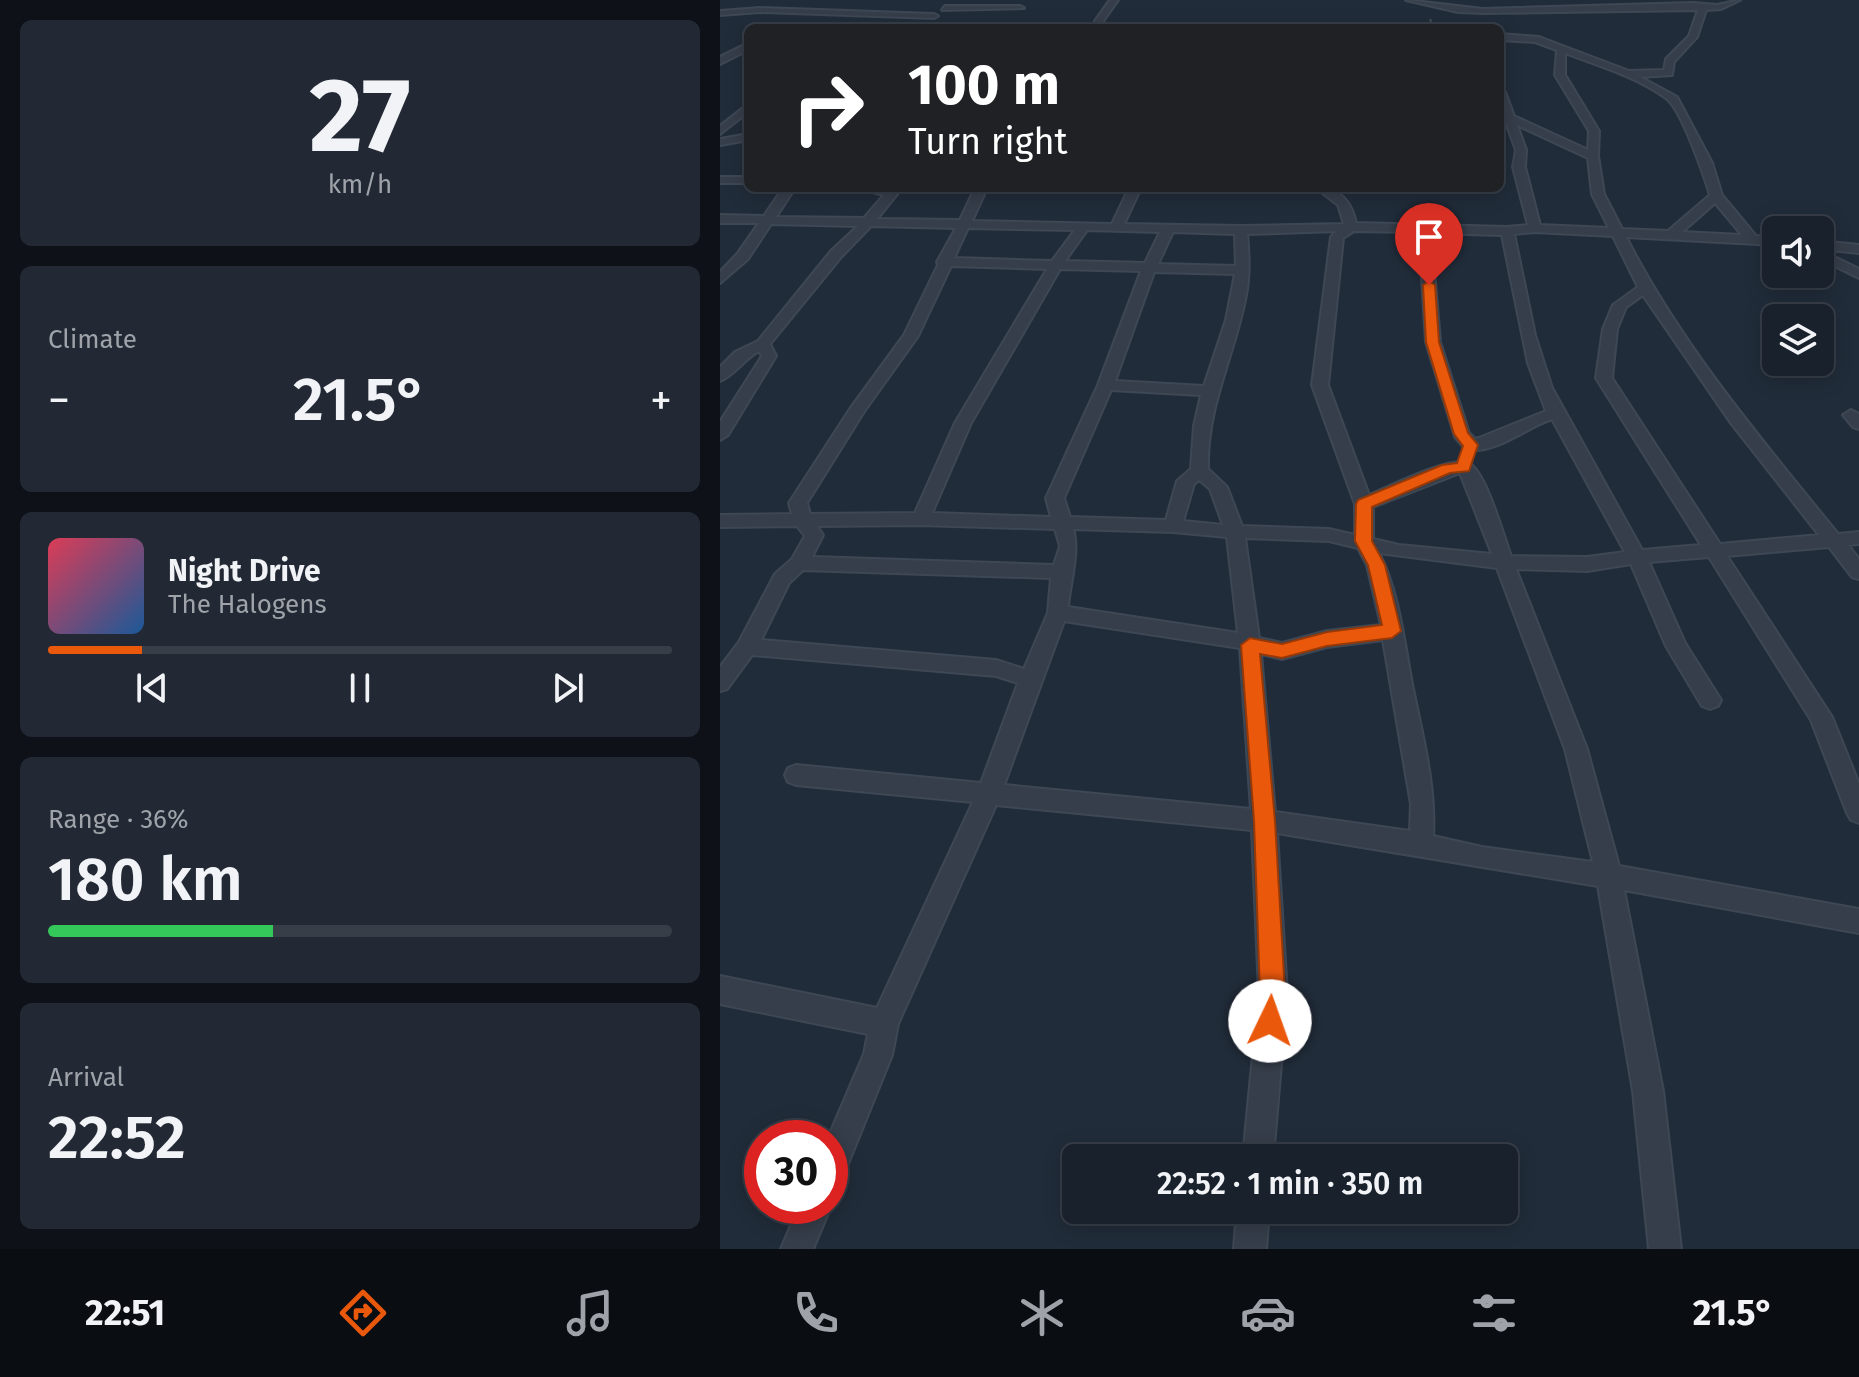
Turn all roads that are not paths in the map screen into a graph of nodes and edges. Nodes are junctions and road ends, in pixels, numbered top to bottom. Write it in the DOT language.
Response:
graph roads {
  1 [pos="816,0"];
  2 [pos="1114,0"];
  3 [pos="1410,0"];
  4 [pos="1487,0"];
  5 [pos="1661,0"];
  6 [pos="1736,0"];
  7 [pos="947,4"];
  8 [pos="1703,7"];
  9 [pos="1020,8"];
  10 [pos="1483,11"];
  11 [pos="800,12"];
  12 [pos="720,13"];
  13 [pos="934,16"];
  14 [pos="904,17"];
  15 [pos="788,20"];
  16 [pos="1486,23"];
  17 [pos="875,24"];
  18 [pos="929,24"];
  19 [pos="1102,24"];
  20 [pos="1504,37"];
  21 [pos="729,43"];
  22 [pos="744,44"];
  23 [pos="744,47"];
  24 [pos="1561,49"];
  25 [pos="720,66"];
  26 [pos="1628,74"];
  27 [pos="1504,101"];
  28 [pos="744,110"];
  29 [pos="1511,118"];
  30 [pos="720,131"];
  31 [pos="744,138"];
  32 [pos="720,142"];
  33 [pos="1593,156"];
  34 [pos="720,180"];
  35 [pos="744,180"];
  36 [pos="786,192"];
  37 [pos="892,192"];
  38 [pos="979,192"];
  39 [pos="1133,192"];
  40 [pos="1331,192"];
  41 [pos="1716,196"];
  42 [pos="720,219"];
  43 [pos="767,220"];
  44 [pos="866,224"];
  45 [pos="961,225"];
  46 [pos="1084,226"];
  47 [pos="1116,227"];
  48 [pos="1351,227"];
  49 [pos="1535,228"];
  50 [pos="1168,229"];
  51 [pos="1425,229"];
  52 [pos="1241,230"];
  53 [pos="1507,231"];
  54 [pos="1616,233"];
  55 [pos="1671,235"];
  56 [pos="1752,239"];
  57 [pos="1762,240"];
  58 [pos="1834,246"];
  59 [pos="1859,249"];
  60 [pos="1834,261"];
  61 [pos="943,262"];
  62 [pos="1056,265"];
  63 [pos="1149,268"];
  64 [pos="1242,270"];
  65 [pos="1859,274"];
  66 [pos="720,279"];
  67 [pos="1645,288"];
  68 [pos="763,344"];
  69 [pos="720,376"];
  70 [pos="1106,385"];
  71 [pos="1209,391"];
  72 [pos="1554,414"];
  73 [pos="720,435"];
  74 [pos="1467,456"];
  75 [pos="1200,471"];
  76 [pos="1364,504"];
  77 [pos="921,519"];
  78 [pos="720,521"];
  79 [pos="803,521"];
  80 [pos="1063,521"];
  81 [pos="1173,526"];
  82 [pos="1235,532"];
  83 [pos="1859,538"];
  84 [pos="1834,539"];
  85 [pos="1364,541"];
  86 [pos="1712,550"];
  87 [pos="1637,557"];
  88 [pos="1502,562"];
  89 [pos="799,563"];
  90 [pos="1061,572"];
  91 [pos="1859,572"];
  92 [pos="1058,613"];
  93 [pos="1392,631"];
  94 [pos="1250,645"];
  95 [pos="747,647"];
  96 [pos="1030,679"];
  97 [pos="720,683"];
  98 [pos="1710,700"];
  99 [pos="796,775"];
  100 [pos="989,794"];
  101 [pos="1859,813"];
  102 [pos="1264,821"];
  103 [pos="1421,844"];
  104 [pos="1609,876"];
  105 [pos="1859,921"];
  106 [pos="720,990"];
  107 [pos="884,1023"];
  108 [pos="848,1127"];
  109 [pos="1259,1144"];
  110 [pos="807,1224"];
  111 [pos="1252,1224"];
  112 [pos="797,1249"];
  113 [pos="1250,1249"];
  114 [pos="1665,1249"];
  1 -- 11 [label="street"];
  2 -- 19 [label="street"];
  3 -- 10 [label="street"];
  4 -- 10 [label="street"];
  5 -- 8 [label="street"];
  6 -- 8 [label="street"];
  7 -- 9 [label="street"];
  7 -- 13 [label="street"];
  8 -- 10 [label="street"];
  8 -- 26 [label="street"];
  10 -- 16 [label="street"];
  11 -- 12 [label="street"];
  11 -- 14 [label="street"];
  11 -- 15 [label="street"];
  13 -- 14 [label="street"];
  13 -- 18 [label="street"];
  14 -- 17 [label="street"];
  20 -- 24 [label="street"];
  21 -- 22 [label="street"];
  23 -- 25 [label="street"];
  24 -- 26 [label="street"];
  24 -- 33 [label="street"];
  26 -- 41 [label="street"];
  27 -- 29 [label="street"];
  28 -- 30 [label="street"];
  29 -- 33 [label="street"];
  29 -- 49 [label="street"];
  31 -- 32 [label="street"];
  33 -- 54 [label="street"];
  34 -- 35 [label="street"];
  36 -- 43 [label="street"];
  37 -- 44 [label="street"];
  38 -- 45 [label="street"];
  39 -- 47 [label="street"];
  40 -- 48 [label="street"];
  41 -- 55 [label="street"];
  41 -- 56 [label="street"];
  42 -- 43 [label="street"];
  43 -- 44 [label="street"];
  43 -- 66 [label="street"];
  44 -- 45 [label="street"];
  44 -- 68 [label="street"];
  45 -- 46 [label="street"];
  45 -- 61 [label="street"];
  46 -- 47 [label="street"];
  46 -- 62 [label="street"];
  47 -- 50 [label="street"];
  48 -- 51 [label="street"];
  48 -- 52 [label="street"];
  48 -- 76 [label="street"];
  49 -- 53 [label="street"];
  49 -- 54 [label="street"];
  50 -- 52 [label="street"];
  50 -- 63 [label="street"];
  51 -- 53 [label="street"];
  51 -- 74 [label="street"];
  52 -- 64 [label="street"];
  53 -- 72 [label="street"];
  54 -- 55 [label="street"];
  54 -- 67 [label="street"];
  55 -- 56 [label="street"];
  56 -- 57 [label="street"];
  58 -- 59 [label="street"];
  60 -- 65 [label="street"];
  61 -- 62 [label="street"];
  61 -- 79 [label="street"];
  62 -- 63 [label="street"];
  62 -- 77 [label="street"];
  63 -- 64 [label="street"];
  63 -- 70 [label="street"];
  64 -- 71 [label="street"];
  67 -- 84 [label="street"];
  67 -- 86 [label="street"];
  68 -- 69 [label="street"];
  68 -- 73 [label="street"];
  70 -- 71 [label="street"];
  70 -- 80 [label="street"];
  71 -- 75 [label="street"];
  72 -- 74 [label="street"];
  72 -- 87 [label="street"];
  74 -- 76 [label="street"];
  74 -- 88 [label="street"];
  75 -- 81 [label="street"];
  75 -- 82 [label="street"];
  76 -- 85 [label="street"];
  77 -- 79 [label="street"];
  77 -- 80 [label="street"];
  78 -- 79 [label="street"];
  79 -- 89 [label="street"];
  80 -- 81 [label="street"];
  80 -- 90 [label="street"];
  81 -- 82 [label="street"];
  82 -- 85 [label="street"];
  82 -- 94 [label="street"];
  83 -- 84 [label="street"];
  84 -- 86 [label="street"];
  84 -- 91 [label="street"];
  85 -- 88 [label="street"];
  85 -- 93 [label="street"];
  86 -- 87 [label="street"];
  86 -- 101 [label="street"];
  87 -- 88 [label="street"];
  87 -- 98 [label="street"];
  88 -- 104 [label="street"];
  89 -- 90 [label="street"];
  89 -- 95 [label="street"];
  90 -- 92 [label="street"];
  92 -- 94 [label="street"];
  92 -- 96 [label="street"];
  93 -- 94 [label="street"];
  93 -- 103 [label="street"];
  94 -- 102 [label="street"];
  95 -- 96 [label="street"];
  95 -- 97 [label="street"];
  96 -- 100 [label="street"];
  99 -- 100 [label="street"];
  100 -- 102 [label="street"];
  100 -- 107 [label="street"];
  102 -- 103 [label="street"];
  102 -- 109 [label="street"];
  103 -- 104 [label="street"];
  104 -- 105 [label="street"];
  104 -- 114 [label="street"];
  106 -- 107 [label="street"];
  107 -- 108 [label="street"];
  110 -- 112 [label="street"];
  111 -- 113 [label="street"];
}
